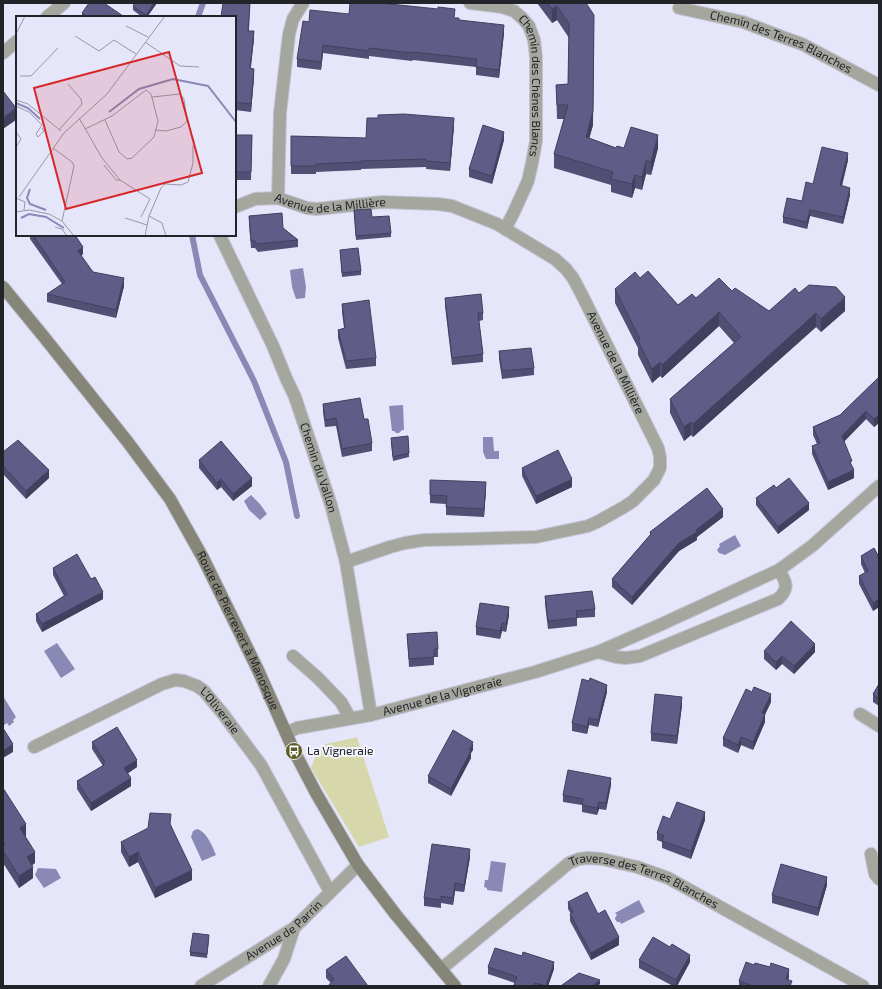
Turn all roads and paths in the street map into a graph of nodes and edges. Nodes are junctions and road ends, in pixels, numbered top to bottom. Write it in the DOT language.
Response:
graph roads {
  1 [pos="64,3"];
  2 [pos="303,3"];
  3 [pos="470,3"];
  4 [pos="680,8"];
  5 [pos="48,16"];
  6 [pos="16,42"];
  7 [pos="3,53"];
  8 [pos="879,85"];
  9 [pos="278,198"];
  10 [pos="236,207"];
  11 [pos="505,229"];
  12 [pos="220,236"];
  13 [pos="3,287"];
  14 [pos="879,486"];
  15 [pos="346,562"];
  16 [pos="779,570"];
  17 [pos="598,652"];
  18 [pos="293,656"];
  19 [pos="860,714"];
  20 [pos="371,715"];
  21 [pos="350,718"];
  22 [pos="879,726"];
  23 [pos="286,733"];
  24 [pos="34,747"];
  25 [pos="871,854"];
  26 [pos="358,864"];
  27 [pos="879,879"];
  28 [pos="330,892"];
  29 [pos="294,928"];
  30 [pos="441,969"];
  31 [pos="201,986"];
  32 [pos="269,986"];
  33 [pos="455,986"];
  34 [pos="863,986"];
  1 -- 5 [label="street"];
  2 -- 9 [label="street"];
  3 -- 11 [label="street, Chemin des Chênes Blancs"];
  4 -- 8 [label="street, Chemin des Terres Blanches"];
  6 -- 7 [label="street"];
  9 -- 10 [label="street, Avenue de la Millière"];
  9 -- 11 [label="street, Avenue de la Millière"];
  11 -- 15 [label="street, Avenue de la Millière"];
  12 -- 15 [label="street, Chemin du Vallon"];
  13 -- 23 [label="main road, Route de Pierrevert à Manosque"];
  14 -- 16 [label="street, Avenue de la Vigneraie"];
  15 -- 20 [label="street, Chemin du Vallon"];
  16 -- 17 [label="street, Avenue de la Vigneraie"];
  16 -- 17 [label="street"];
  17 -- 20 [label="street, Avenue de la Vigneraie"];
  18 -- 21 [label="street"];
  19 -- 22 [label="street"];
  20 -- 21 [label="street, Avenue de la Vigneraie"];
  21 -- 23 [label="street, Avenue de la Vigneraie"];
  23 -- 26 [label="main road, Route de Pierrevert à Manosque"];
  24 -- 28 [label="street, L'Oliveraie"];
  25 -- 27 [label="street"];
  26 -- 28 [label="street, Avenue de Parrin"];
  26 -- 30 [label="main road, Route de Pierrevert à Manosque"];
  28 -- 29 [label="street, Avenue de Parrin"];
  29 -- 31 [label="street, Avenue de Parrin"];
  29 -- 32 [label="street"];
  30 -- 33 [label="main road, Route de Pierrevert à Manosque"];
  30 -- 34 [label="street, Traverse des Terres Blanches"];
}
